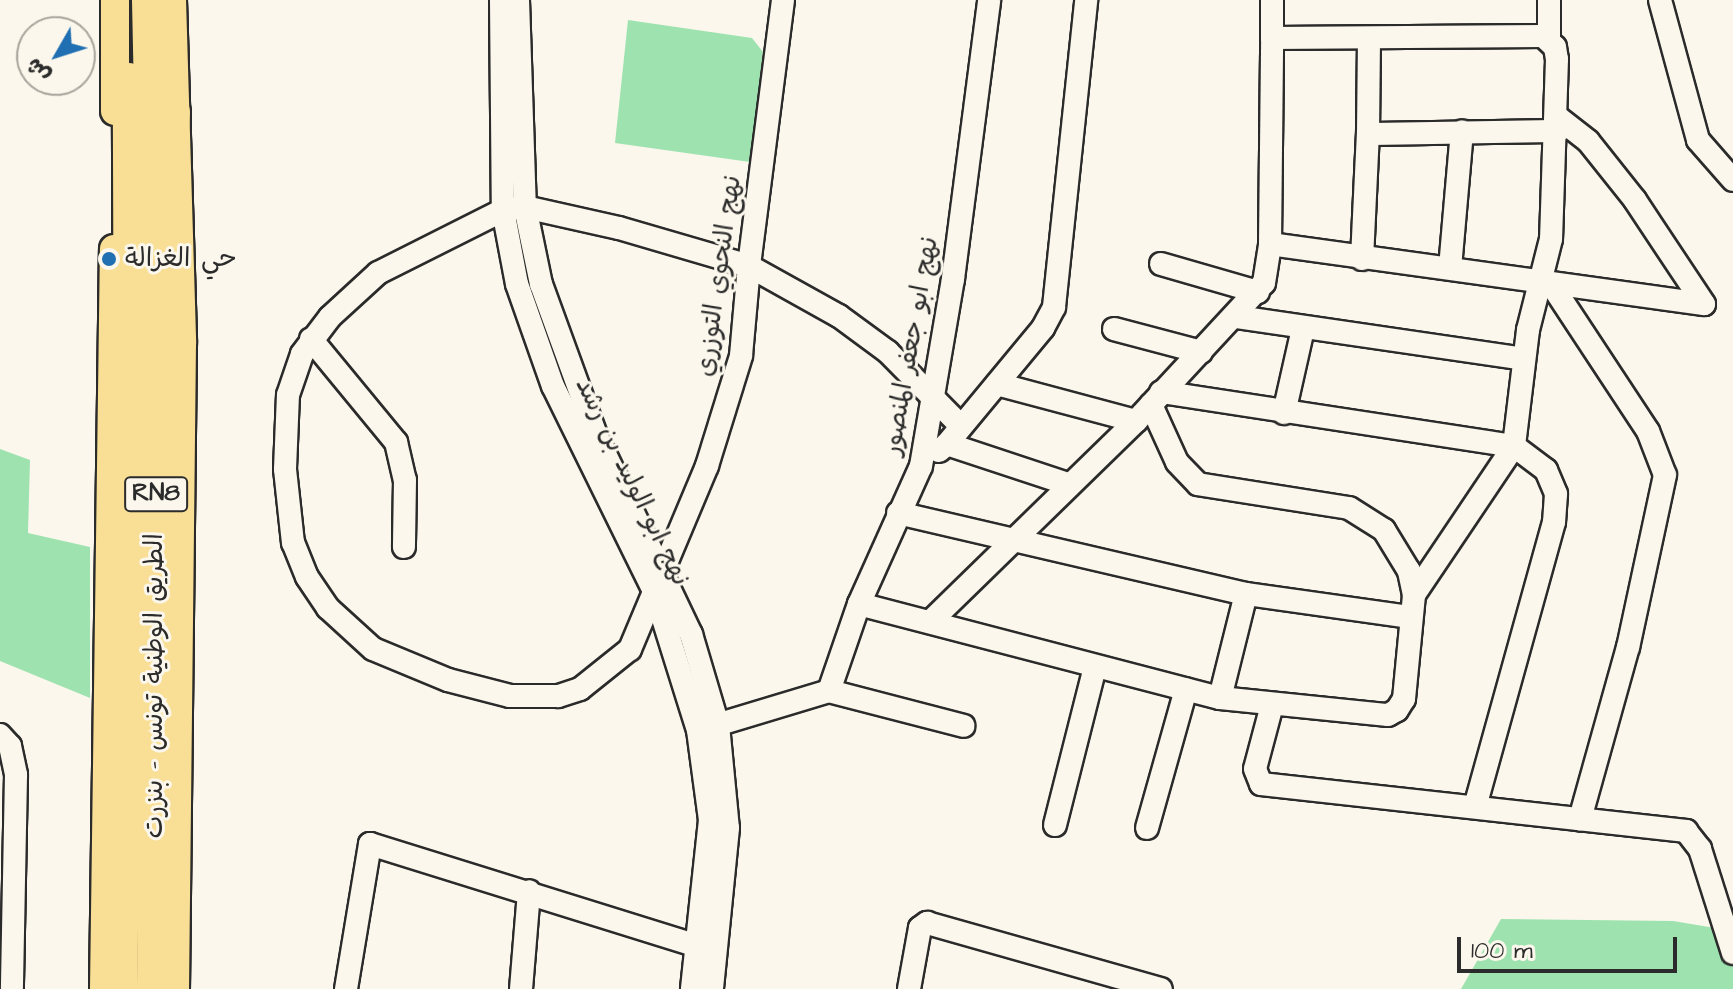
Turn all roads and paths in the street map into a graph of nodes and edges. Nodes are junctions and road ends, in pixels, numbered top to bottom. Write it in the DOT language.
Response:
graph roads {
  1 [pos="115,0"];
  2 [pos="129,0"];
  3 [pos="148,0"];
  4 [pos="172,0"];
  5 [pos="501,0"];
  6 [pos="518,0"];
  7 [pos="783,0"];
  8 [pos="989,0"];
  9 [pos="1086,0"];
  10 [pos="1272,0"];
  11 [pos="1549,0"];
  12 [pos="1660,0"];
  13 [pos="1272,38"];
  14 [pos="1549,38"];
  15 [pos="1369,40"];
  16 [pos="174,112"];
  17 [pos="1559,125"];
  18 [pos="1462,132"];
  19 [pos="1368,134"];
  20 [pos="1733,180"];
  21 [pos="514,208"];
  22 [pos="1270,244"];
  23 [pos="1362,259"];
  24 [pos="1161,264"];
  25 [pos="749,266"];
  26 [pos="1450,268"];
  27 [pos="114,278"];
  28 [pos="1547,283"];
  29 [pos="1258,292"];
  30 [pos="1237,317"];
  31 [pos="1114,329"];
  32 [pos="1303,329"];
  33 [pos="311,339"];
  34 [pos="1201,352"];
  35 [pos="1524,359"];
  36 [pos="997,384"];
  37 [pos="930,399"];
  38 [pos="1149,406"];
  39 [pos="1284,413"];
  40 [pos="157,433"];
  41 [pos="953,434"];
  42 [pos="1514,446"];
  43 [pos="921,466"];
  44 [pos="1068,484"];
  45 [pos="898,513"];
  46 [pos="1014,540"];
  47 [pos="404,547"];
  48 [pos="664,568"];
  49 [pos="655,593"];
  50 [pos="1246,594"];
  51 [pos="859,604"];
  52 [pos="1412,606"];
  53 [pos="931,621"];
  54 [pos="1095,667"];
  55 [pos="126,671"];
  56 [pos="1186,689"];
  57 [pos="829,691"];
  58 [pos="1220,698"];
  59 [pos="1272,705"];
  60 [pos="964,726"];
  61 [pos="708,728"];
  62 [pos="0,735"];
  63 [pos="1475,806"];
  64 [pos="175,808"];
  65 [pos="123,810"];
  66 [pos="1580,819"];
  67 [pos="1055,825"];
  68 [pos="1147,828"];
  69 [pos="529,891"];
  70 [pos="706,949"];
  71 [pos="1733,953"];
  72 [pos="1122,984"];
  73 [pos="12,989"];
  74 [pos="104,989"];
  75 [pos="112,989"];
  76 [pos="121,989"];
  77 [pos="153,989"];
  78 [pos="175,989"];
  79 [pos="346,989"];
  80 [pos="521,989"];
  81 [pos="692,989"];
  82 [pos="712,989"];
  83 [pos="909,989"];
  84 [pos="1161,989"];
  1 -- 27 [label="main road"];
  2 -- 55 [label="highway, الطريق الوطنية تونس - بنزرت / RN8"];
  3 -- 40 [label="highway, الطريق الوطنية تونس - بنزرت / RN8"];
  4 -- 16 [label="main road"];
  5 -- 21 [label="street, نهج ابو الوليد بن رشد"];
  6 -- 21 [label="street, نهج ابو الوليد بن رشد"];
  7 -- 25 [label="street, نهج النحوي التوزري"];
  8 -- 37 [label="street, نهج ابو جعفر المنصور"];
  9 -- 36 [label="street"];
  10 -- 13 [label="street"];
  11 -- 14 [label="street"];
  12 -- 20 [label="street"];
  13 -- 15 [label="street"];
  13 -- 22 [label="street"];
  14 -- 15 [label="street"];
  14 -- 17 [label="street"];
  15 -- 19 [label="street"];
  16 -- 40 [label="highway"];
  16 -- 64 [label="main road"];
  17 -- 18 [label="street"];
  17 -- 28 [label="street"];
  17 -- 28 [label="street"];
  18 -- 19 [label="street"];
  18 -- 26 [label="street"];
  19 -- 23 [label="street"];
  21 -- 25 [label="street"];
  21 -- 33 [label="street"];
  21 -- 48 [label="street, نهج ابو الوليد بن رشد"];
  21 -- 49 [label="street, نهج ابو الوليد بن رشد"];
  22 -- 23 [label="street"];
  22 -- 29 [label="street"];
  23 -- 26 [label="street"];
  24 -- 29 [label="street"];
  25 -- 37 [label="street"];
  25 -- 48 [label="street, نهج النحوي التوزري"];
  26 -- 28 [label="street"];
  27 -- 55 [label="highway, RN8"];
  27 -- 74 [label="main road"];
  28 -- 35 [label="street"];
  28 -- 66 [label="street"];
  29 -- 30 [label="street"];
  30 -- 32 [label="street"];
  30 -- 34 [label="street"];
  31 -- 34 [label="street"];
  32 -- 35 [label="street"];
  32 -- 39 [label="street"];
  33 -- 47 [label="street"];
  33 -- 49 [label="street, نهج النحوي التوزري"];
  34 -- 38 [label="street"];
  35 -- 42 [label="street"];
  36 -- 38 [label="street"];
  36 -- 41 [label="street"];
  37 -- 41 [label="street"];
  37 -- 43 [label="street, نهج ابو جعفر المنصور"];
  38 -- 39 [label="street"];
  38 -- 44 [label="street"];
  38 -- 52 [label="street"];
  39 -- 42 [label="street"];
  40 -- 64 [label="highway, RN8"];
  40 -- 77 [label="highway, الطريق الوطنية تونس - بنزرت / RN8"];
  41 -- 43 [label="street"];
  41 -- 44 [label="street"];
  42 -- 52 [label="street"];
  42 -- 63 [label="street"];
  43 -- 45 [label="street, نهج ابو جعفر المنصور"];
  44 -- 46 [label="street"];
  45 -- 46 [label="street"];
  45 -- 51 [label="street, نهج ابو جعفر المنصور"];
  46 -- 50 [label="street"];
  46 -- 53 [label="street"];
  48 -- 49 [label="street, نهج النحوي التوزري"];
  48 -- 61 [label="street, نهج ابو الوليد بن رشد"];
  49 -- 61 [label="street, نهج ابو الوليد بن رشد"];
  50 -- 52 [label="street"];
  50 -- 58 [label="street"];
  51 -- 53 [label="street"];
  51 -- 57 [label="street, نهج ابو جعفر المنصور"];
  52 -- 59 [label="street"];
  53 -- 54 [label="street"];
  54 -- 56 [label="street"];
  54 -- 67 [label="street"];
  55 -- 65 [label="highway, الطريق الوطنية تونس - بنزرت / RN8"];
  56 -- 58 [label="street"];
  56 -- 68 [label="street"];
  57 -- 60 [label="street"];
  57 -- 61 [label="street"];
  58 -- 59 [label="street"];
  59 -- 63 [label="street"];
  61 -- 70 [label="street, نهج ابو الوليد بن رشد"];
  62 -- 73 [label="street"];
  63 -- 66 [label="street"];
  64 -- 78 [label="main road"];
  65 -- 75 [label="highway, RN8"];
  65 -- 76 [label="highway, الطريق الوطنية تونس - بنزرت / RN8"];
  66 -- 71 [label="street"];
  69 -- 70 [label="street"];
  69 -- 79 [label="street"];
  69 -- 80 [label="street"];
  70 -- 81 [label="street, نهج ابو الوليد بن رشد"];
  70 -- 82 [label="street, نهج ابو الوليد بن رشد"];
  72 -- 83 [label="street"];
  72 -- 84 [label="street"];
}
